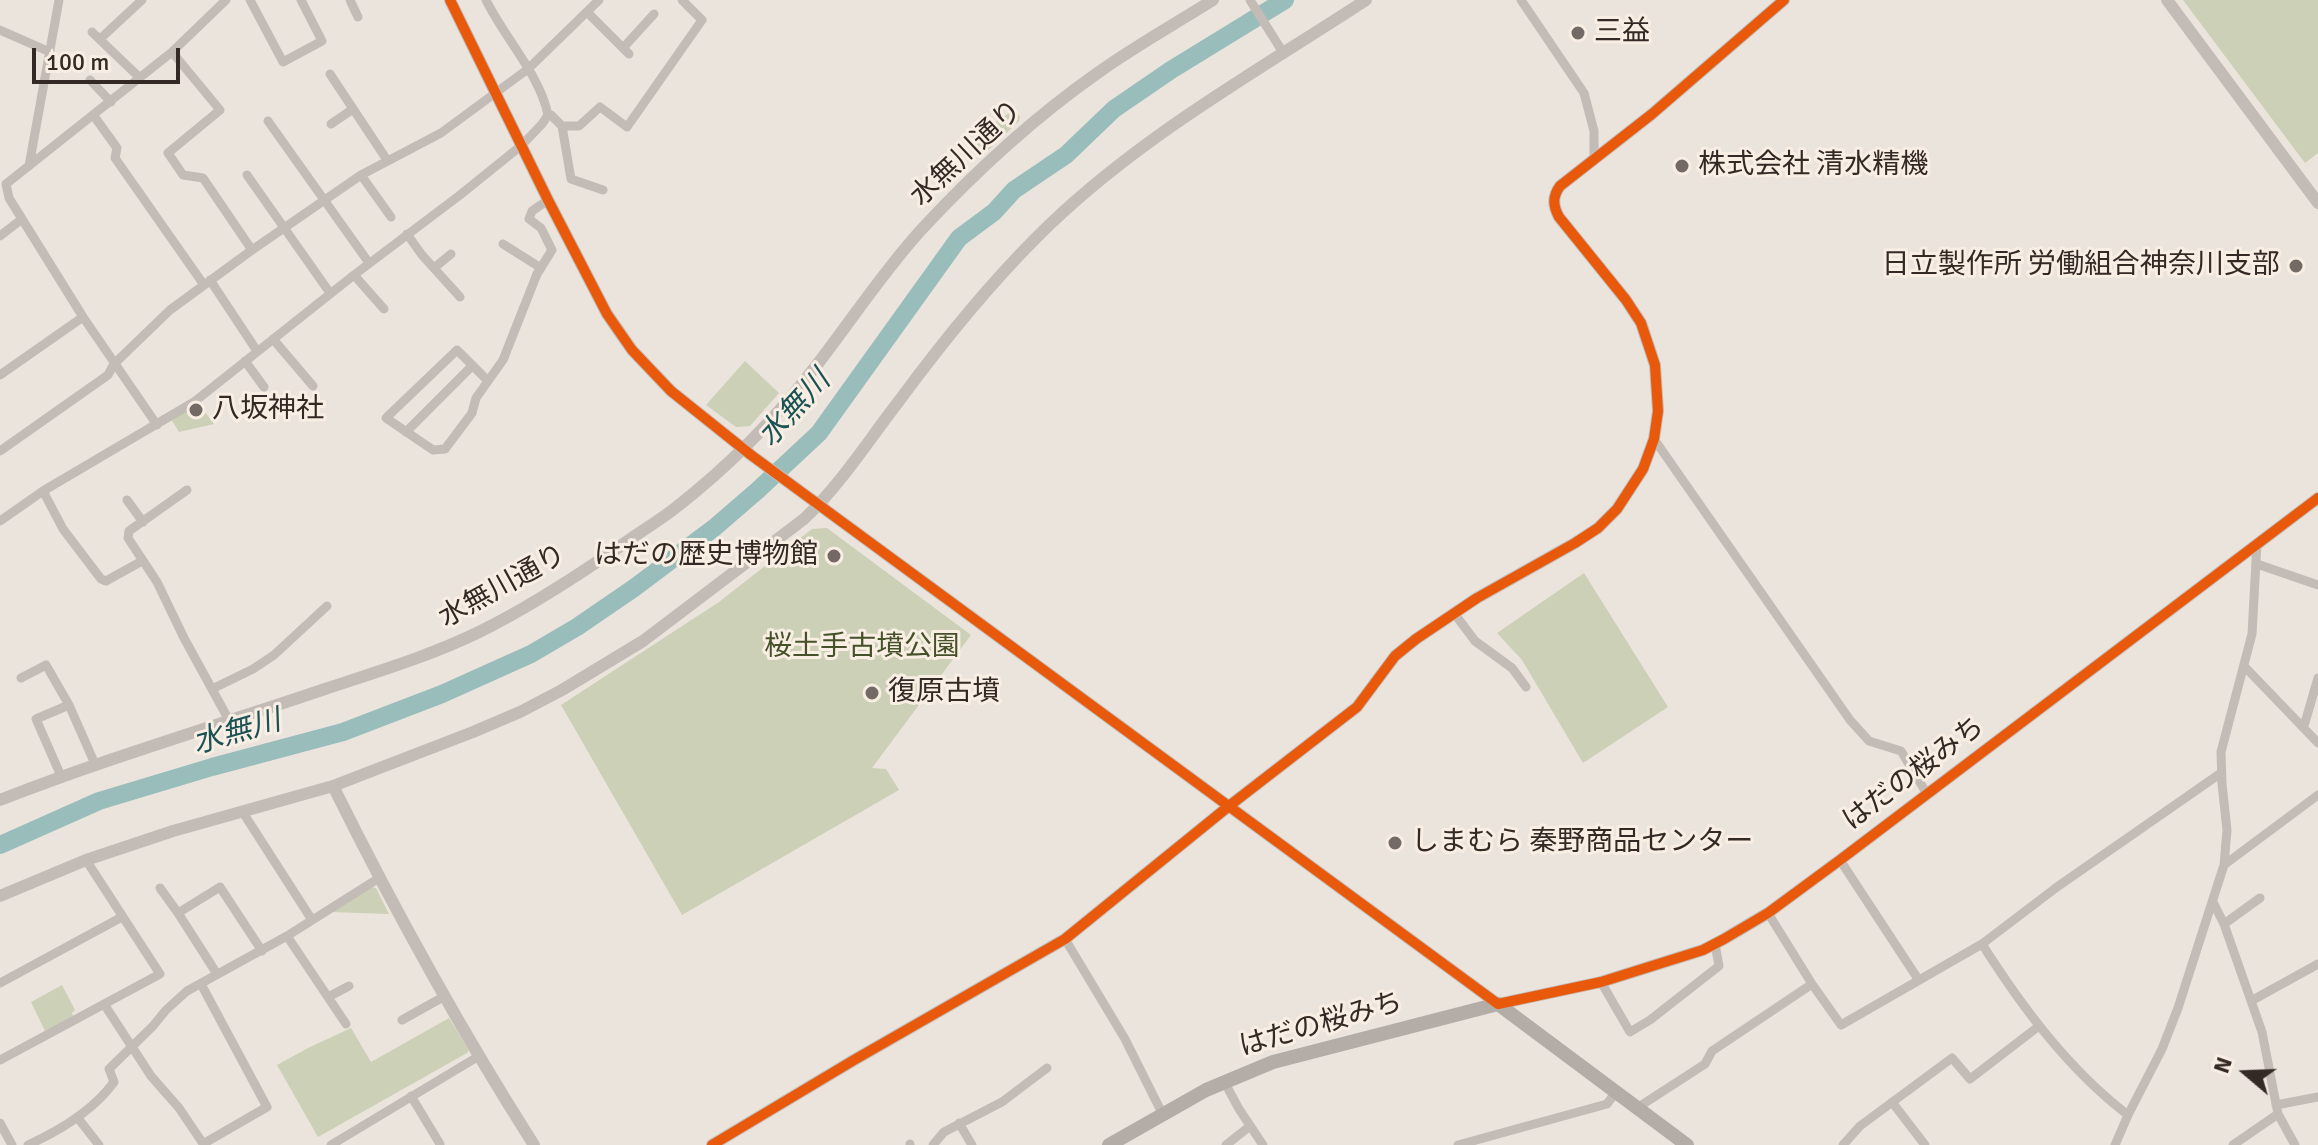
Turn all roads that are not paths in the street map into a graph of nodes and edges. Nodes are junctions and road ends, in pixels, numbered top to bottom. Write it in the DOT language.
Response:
graph roads {
  1 [pos="59,0"];
  2 [pos="142,0"];
  3 [pos="250,0"];
  4 [pos="301,0"];
  5 [pos="350,0"];
  6 [pos="450,0"];
  7 [pos="486,0"];
  8 [pos="599,0"];
  9 [pos="682,0"];
  10 [pos="1213,0"];
  11 [pos="1250,0"];
  12 [pos="1366,0"];
  13 [pos="1521,0"];
  14 [pos="1784,0"];
  15 [pos="2167,0"];
  16 [pos="222,1"];
  17 [pos="587,12"];
  18 [pos="358,17"];
  19 [pos="651,21"];
  20 [pos="0,30"];
  21 [pos="1281,49"];
  22 [pos="50,52"];
  23 [pos="172,52"];
  24 [pos="528,69"];
  25 [pos="330,74"];
  26 [pos="140,78"];
  27 [pos="90,80"];
  28 [pos="495,93"];
  29 [pos="111,102"];
  30 [pos="353,109"];
  31 [pos="548,115"];
  32 [pos="94,116"];
  33 [pos="268,121"];
  34 [pos="331,124"];
  35 [pos="562,126"];
  36 [pos="522,145"];
  37 [pos="1594,159"];
  38 [pos="387,160"];
  39 [pos="29,166"];
  40 [pos="247,175"];
  41 [pos="361,175"];
  42 [pos="3,183"];
  43 [pos="603,190"];
  44 [pos="323,200"];
  45 [pos="548,200"];
  46 [pos="2318,203"];
  47 [pos="391,217"];
  48 [pos="22,219"];
  49 [pos="284,228"];
  50 [pos="407,234"];
  51 [pos="0,236"];
  52 [pos="503,244"];
  53 [pos="252,250"];
  54 [pos="451,254"];
  55 [pos="369,263"];
  56 [pos="434,268"];
  57 [pos="541,268"];
  58 [pos="354,275"];
  59 [pos="207,282"];
  60 [pos="330,293"];
  61 [pos="460,297"];
  62 [pos="384,309"];
  63 [pos="83,317"];
  64 [pos="273,339"];
  65 [pos="257,351"];
  66 [pos="245,361"];
  67 [pos="114,364"];
  68 [pos="472,366"];
  69 [pos="0,375"];
  70 [pos="488,381"];
  71 [pos="313,386"];
  72 [pos="264,387"];
  73 [pos="157,425"];
  74 [pos="406,432"];
  75 [pos="1654,439"];
  76 [pos="0,451"];
  77 [pos="748,452"];
  78 [pos="168,489"];
  79 [pos="187,490"];
  80 [pos="43,491"];
  81 [pos="2318,498"];
  82 [pos="175,499"];
  83 [pos="127,500"];
  84 [pos="820,504"];
  85 [pos="0,521"];
  86 [pos="143,522"];
  87 [pos="2257,543"];
  88 [pos="142,561"];
  89 [pos="2257,564"];
  90 [pos="2318,585"];
  91 [pos="327,606"];
  92 [pos="1454,613"];
  93 [pos="2244,666"];
  94 [pos="21,678"];
  95 [pos="2318,678"];
  96 [pos="1526,687"];
  97 [pos="212,689"];
  98 [pos="69,705"];
  99 [pos="230,722"];
  100 [pos="2304,726"];
  101 [pos="2318,743"];
  102 [pos="95,764"];
  103 [pos="2221,773"];
  104 [pos="61,776"];
  105 [pos="333,786"];
  106 [pos="1927,794"];
  107 [pos="2318,795"];
  108 [pos="0,800"];
  109 [pos="1229,806"];
  110 [pos="242,811"];
  111 [pos="86,860"];
  112 [pos="1840,860"];
  113 [pos="2224,865"];
  114 [pos="379,878"];
  115 [pos="160,888"];
  116 [pos="0,896"];
  117 [pos="2260,898"];
  118 [pos="2213,902"];
  119 [pos="178,913"];
  120 [pos="1768,913"];
  121 [pos="122,917"];
  122 [pos="312,920"];
  123 [pos="2224,924"];
  124 [pos="287,936"];
  125 [pos="1065,939"];
  126 [pos="1715,944"];
  127 [pos="1982,944"];
  128 [pos="262,951"];
  129 [pos="2318,964"];
  130 [pos="217,974"];
  131 [pos="1918,979"];
  132 [pos="1601,982"];
  133 [pos="0,983"];
  134 [pos="201,984"];
  135 [pos="1812,984"];
  136 [pos="349,986"];
  137 [pos="445,996"];
  138 [pos="328,997"];
  139 [pos="2251,1001"];
  140 [pos="104,1004"];
  141 [pos="1498,1004"];
  142 [pos="402,1020"];
  143 [pos="346,1024"];
  144 [pos="2039,1026"];
  145 [pos="132,1046"];
  146 [pos="479,1056"];
  147 [pos="0,1060"];
  148 [pos="1047,1068"];
  149 [pos="1224,1081"];
  150 [pos="1616,1092"];
  151 [pos="411,1096"];
  152 [pos="2318,1097"];
  153 [pos="1892,1102"];
  154 [pos="1637,1108"];
  155 [pos="2277,1110"];
  156 [pos="1162,1113"];
  157 [pos="2128,1115"];
  158 [pos="77,1117"];
  159 [pos="0,1123"];
  160 [pos="959,1123"];
  161 [pos="1250,1126"];
  162 [pos="440,1144"];
  163 [pos="12,1145"];
  164 [pos="28,1145"];
  165 [pos="99,1145"];
  166 [pos="203,1145"];
  167 [pos="331,1145"];
  168 [pos="534,1145"];
  169 [pos="712,1145"];
  170 [pos="933,1145"];
  171 [pos="972,1145"];
  172 [pos="1109,1145"];
  173 [pos="1226,1145"];
  174 [pos="1263,1145"];
  175 [pos="1458,1145"];
  176 [pos="1687,1145"];
  177 [pos="1843,1145"];
  178 [pos="1925,1145"];
  179 [pos="2115,1145"];
  180 [pos="2233,1145"];
  181 [pos="2295,1145"];
  1 -- 22 [label="street"];
  2 -- 26 [label="street"];
  3 -- 4 [label="street"];
  5 -- 18 [label="street"];
  6 -- 28 [label="street"];
  7 -- 24 [label="street"];
  8 -- 17 [label="street"];
  9 -- 35 [label="street"];
  10 -- 77 [label="street, 水無川通り"];
  11 -- 21 [label="street"];
  12 -- 21 [label="street"];
  13 -- 37 [label="street"];
  14 -- 37 [label="street"];
  15 -- 46 [label="street"];
  16 -- 23 [label="street"];
  17 -- 19 [label="street"];
  17 -- 24 [label="street"];
  20 -- 22 [label="street"];
  21 -- 84 [label="street"];
  22 -- 39 [label="street"];
  23 -- 26 [label="street"];
  23 -- 53 [label="street"];
  24 -- 28 [label="street"];
  24 -- 31 [label="street"];
  25 -- 30 [label="street"];
  26 -- 29 [label="street"];
  27 -- 29 [label="street"];
  28 -- 36 [label="street"];
  28 -- 38 [label="street"];
  29 -- 32 [label="street"];
  30 -- 34 [label="street"];
  30 -- 38 [label="street"];
  31 -- 35 [label="street"];
  31 -- 36 [label="street"];
  32 -- 39 [label="street"];
  32 -- 59 [label="street"];
  33 -- 44 [label="street"];
  35 -- 43 [label="street"];
  36 -- 45 [label="street"];
  36 -- 50 [label="street"];
  37 -- 75 [label="street"];
  38 -- 41 [label="street"];
  39 -- 42 [label="street"];
  40 -- 49 [label="street"];
  41 -- 44 [label="street"];
  41 -- 47 [label="street"];
  42 -- 48 [label="street"];
  44 -- 49 [label="street"];
  44 -- 55 [label="street"];
  45 -- 57 [label="street"];
  45 -- 77 [label="street"];
  48 -- 51 [label="street"];
  48 -- 63 [label="street"];
  49 -- 53 [label="street"];
  49 -- 60 [label="street"];
  50 -- 55 [label="street"];
  50 -- 56 [label="street"];
  52 -- 57 [label="street"];
  53 -- 59 [label="street"];
  54 -- 56 [label="street"];
  55 -- 58 [label="street"];
  56 -- 61 [label="street"];
  57 -- 70 [label="street"];
  58 -- 60 [label="street"];
  58 -- 62 [label="street"];
  59 -- 65 [label="street"];
  59 -- 67 [label="street"];
  60 -- 64 [label="street"];
  63 -- 67 [label="street"];
  63 -- 69 [label="street"];
  64 -- 65 [label="street"];
  64 -- 71 [label="street"];
  65 -- 66 [label="street"];
  66 -- 72 [label="street"];
  66 -- 73 [label="street"];
  67 -- 73 [label="street"];
  67 -- 76 [label="street"];
  68 -- 70 [label="street"];
  68 -- 74 [label="street"];
  68 -- 74 [label="street"];
  70 -- 74 [label="street"];
  73 -- 80 [label="street"];
  75 -- 92 [label="street"];
  75 -- 106 [label="street"];
  77 -- 84 [label="street"];
  77 -- 99 [label="street, 水無川通り"];
  78 -- 82 [label="street"];
  79 -- 82 [label="street"];
  80 -- 85 [label="street"];
  80 -- 88 [label="street"];
  81 -- 87 [label="street, はだの桜みち"];
  82 -- 86 [label="street"];
  83 -- 86 [label="street"];
  84 -- 105 [label="street"];
  84 -- 109 [label="street"];
  86 -- 88 [label="street"];
  87 -- 89 [label="street"];
  87 -- 106 [label="street, はだの桜みち"];
  88 -- 97 [label="street"];
  89 -- 90 [label="street"];
  89 -- 93 [label="street"];
  91 -- 97 [label="street"];
  92 -- 96 [label="street"];
  92 -- 109 [label="street"];
  93 -- 100 [label="street"];
  93 -- 103 [label="street"];
  94 -- 98 [label="street"];
  95 -- 100 [label="street"];
  97 -- 99 [label="street"];
  98 -- 102 [label="street"];
  98 -- 104 [label="street"];
  99 -- 102 [label="street, 水無川通り"];
  100 -- 101 [label="street"];
  102 -- 104 [label="street, 水無川通り"];
  103 -- 113 [label="street"];
  103 -- 127 [label="street"];
  104 -- 108 [label="street, 水無川通り"];
  105 -- 110 [label="street"];
  105 -- 114 [label="street"];
  106 -- 112 [label="street, はだの桜みち"];
  107 -- 113 [label="street"];
  109 -- 125 [label="street"];
  109 -- 141 [label="street"];
  110 -- 111 [label="street"];
  110 -- 122 [label="street"];
  111 -- 116 [label="street"];
  111 -- 121 [label="street"];
  112 -- 120 [label="street, はだの桜みち"];
  112 -- 131 [label="street"];
  113 -- 118 [label="street"];
  114 -- 122 [label="street"];
  114 -- 137 [label="street"];
  115 -- 119 [label="street"];
  117 -- 123 [label="street"];
  118 -- 123 [label="street"];
  118 -- 157 [label="street"];
  119 -- 128 [label="street"];
  119 -- 130 [label="street"];
  120 -- 126 [label="street, はだの桜みち"];
  120 -- 135 [label="street"];
  121 -- 133 [label="street"];
  121 -- 140 [label="street"];
  122 -- 124 [label="street"];
  123 -- 139 [label="street"];
  124 -- 128 [label="street"];
  124 -- 138 [label="street"];
  125 -- 156 [label="street"];
  125 -- 169 [label="street"];
  126 -- 132 [label="street, はだの桜みち"];
  126 -- 132 [label="street"];
  127 -- 131 [label="street"];
  127 -- 144 [label="street"];
  128 -- 130 [label="street"];
  129 -- 139 [label="street"];
  130 -- 134 [label="street"];
  131 -- 135 [label="street"];
  132 -- 141 [label="street, はだの桜みち"];
  134 -- 145 [label="street"];
  134 -- 166 [label="street"];
  135 -- 154 [label="street"];
  136 -- 138 [label="street"];
  137 -- 142 [label="street"];
  137 -- 146 [label="street"];
  138 -- 143 [label="street"];
  139 -- 155 [label="street"];
  140 -- 145 [label="street"];
  140 -- 147 [label="street"];
  141 -- 149 [label="main road, はだの桜みち"];
  141 -- 150 [label="main road"];
  144 -- 153 [label="street"];
  144 -- 157 [label="street"];
  145 -- 158 [label="street"];
  145 -- 166 [label="street"];
  146 -- 151 [label="street"];
  146 -- 168 [label="street"];
  148 -- 160 [label="street"];
  149 -- 156 [label="main road, はだの桜みち"];
  149 -- 161 [label="street"];
  150 -- 154 [label="main road"];
  150 -- 175 [label="street"];
  151 -- 162 [label="street"];
  151 -- 167 [label="street"];
  152 -- 155 [label="street"];
  153 -- 177 [label="street"];
  153 -- 178 [label="street"];
  154 -- 176 [label="main road"];
  155 -- 180 [label="street"];
  155 -- 181 [label="street"];
  156 -- 172 [label="main road, はだの桜みち"];
  157 -- 179 [label="street"];
  158 -- 164 [label="street"];
  158 -- 165 [label="street"];
  159 -- 163 [label="street"];
  160 -- 170 [label="street"];
  160 -- 171 [label="street"];
  161 -- 173 [label="street"];
  161 -- 174 [label="street"];
}
